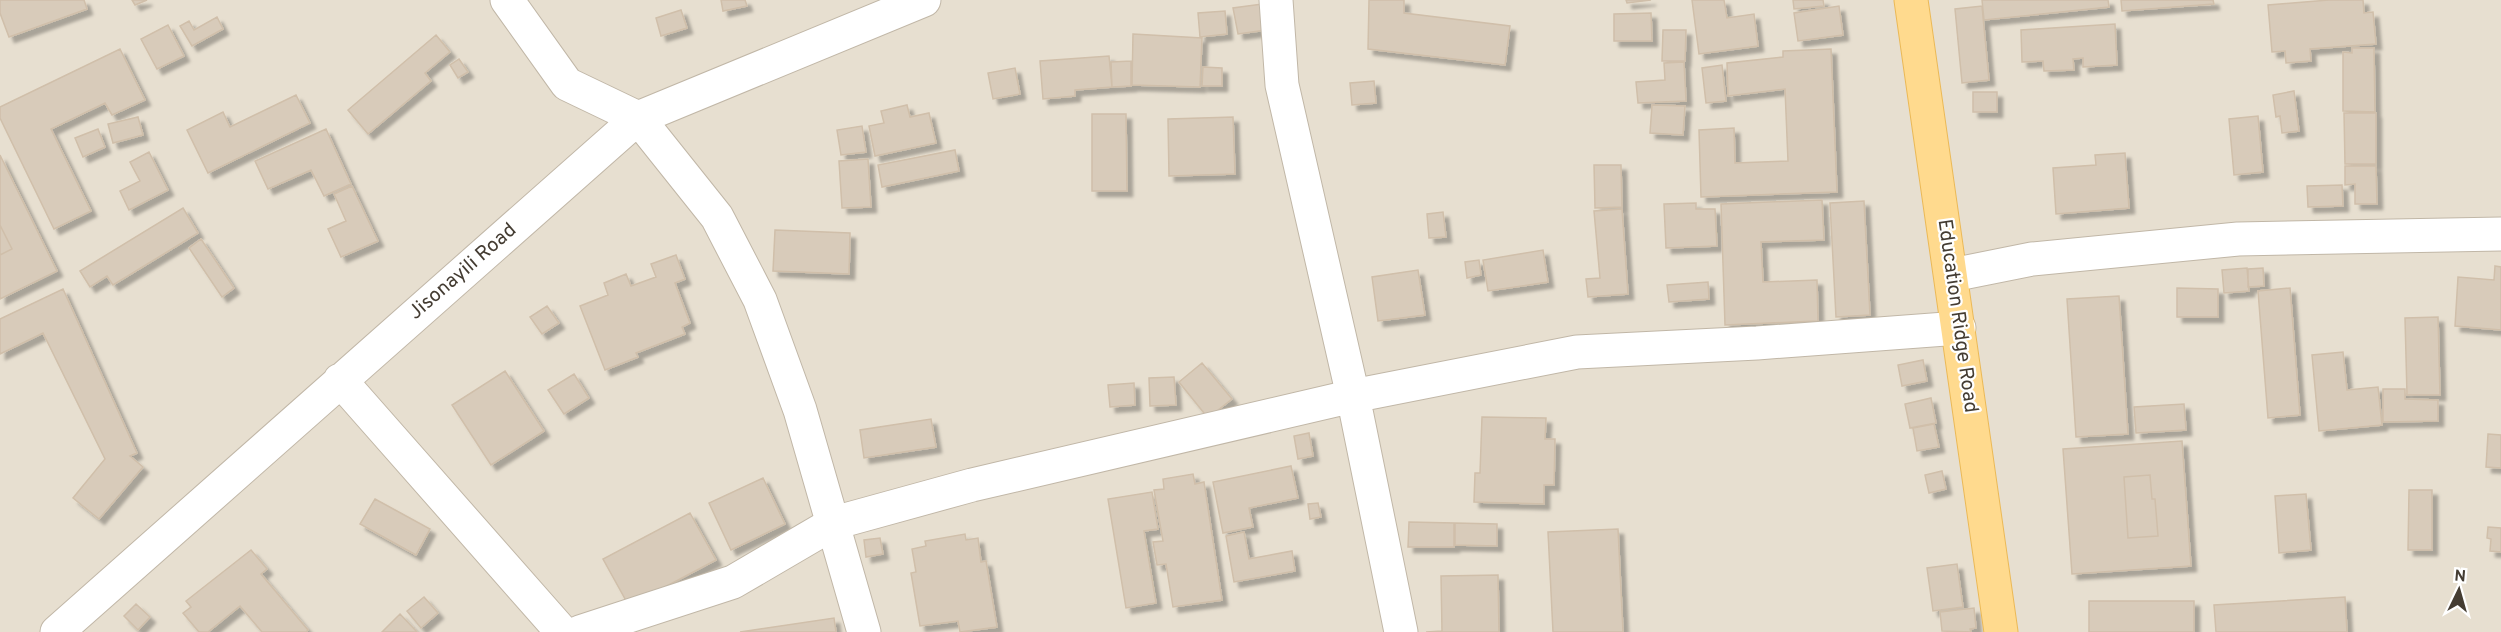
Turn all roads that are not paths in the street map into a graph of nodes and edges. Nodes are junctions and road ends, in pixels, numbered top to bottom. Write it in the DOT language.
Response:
graph roads {
  1 [pos="507,0"];
  2 [pos="924,0"];
  3 [pos="1276,0"];
  4 [pos="1911,0"];
  5 [pos="638,118"];
  6 [pos="2501,234"];
  7 [pos="1952,275"];
  8 [pos="1959,328"];
  9 [pos="340,380"];
  10 [pos="1353,396"];
  11 [pos="834,523"];
  12 [pos="57,632"];
  13 [pos="562,632"];
  14 [pos="580,632"];
  15 [pos="864,632"];
  16 [pos="1401,632"];
  17 [pos="2001,632"];
  1 -- 5 [label="street"];
  2 -- 5 [label="street, Jisonayili Road"];
  3 -- 10 [label="street"];
  4 -- 7 [label="main road, Education Ridge Road"];
  5 -- 9 [label="street, Jisonayili Road"];
  5 -- 11 [label="street"];
  6 -- 7 [label="street"];
  7 -- 8 [label="main road, Education Ridge Road"];
  8 -- 10 [label="street"];
  8 -- 17 [label="main road, Education Ridge Road"];
  9 -- 12 [label="street, Jisonayili Road"];
  9 -- 13 [label="street"];
  10 -- 11 [label="street"];
  10 -- 16 [label="street"];
  11 -- 14 [label="street"];
  11 -- 15 [label="street"];
}
